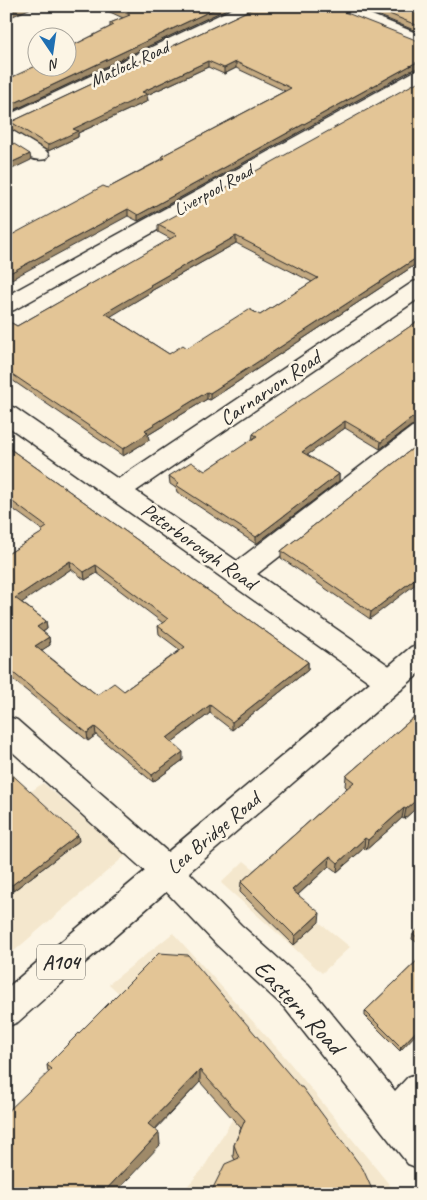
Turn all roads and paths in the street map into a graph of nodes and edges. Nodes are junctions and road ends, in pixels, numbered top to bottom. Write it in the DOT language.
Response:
graph roads {
  1 [pos="252,6"];
  2 [pos="334,6"];
  3 [pos="421,41"];
  4 [pos="421,75"];
  5 [pos="6,123"];
  6 [pos="6,135"];
  7 [pos="39,155"];
  8 [pos="421,286"];
  9 [pos="6,305"];
  10 [pos="6,413"];
  11 [pos="421,433"];
  12 [pos="119,490"];
  13 [pos="239,574"];
  14 [pos="421,655"];
  15 [pos="391,682"];
  16 [pos="6,728"];
  17 [pos="168,871"];
  18 [pos="6,1011"];
  19 [pos="421,1089"];
  20 [pos="394,1118"];
  21 [pos="421,1151"];
  1 -- 5 [label="street, Matlock Road"];
  2 -- 3 [label="street"];
  4 -- 9 [label="street, Liverpool Road"];
  6 -- 7 [label="street"];
  8 -- 12 [label="street, Carnarvon Road"];
  10 -- 12 [label="street, Peterborough Road"];
  11 -- 13 [label="street"];
  12 -- 13 [label="street, Peterborough Road"];
  13 -- 15 [label="street, Peterborough Road"];
  14 -- 15 [label="street, Lea Bridge Road / A104"];
  15 -- 17 [label="street, Lea Bridge Road / A104"];
  16 -- 17 [label="street, Eastern Road"];
  17 -- 18 [label="street, Lea Bridge Road / A104"];
  17 -- 20 [label="street, Eastern Road"];
  19 -- 20 [label="street"];
  20 -- 21 [label="street, Eastern Road"];
}
